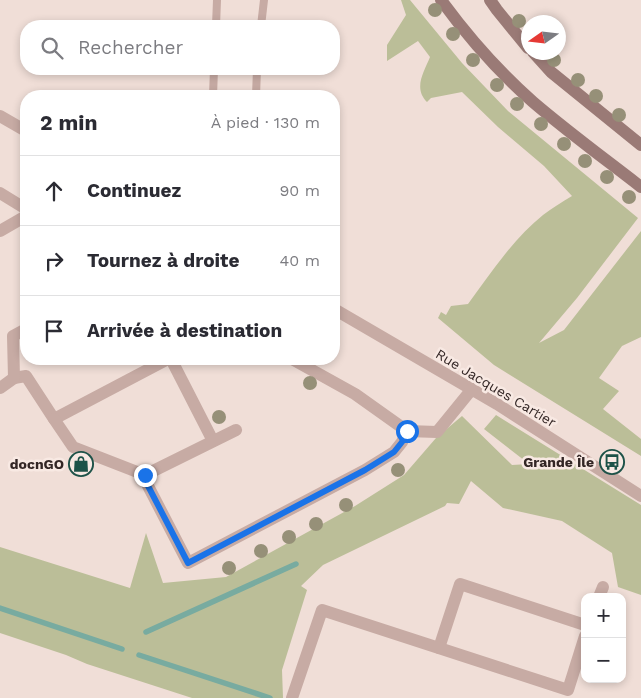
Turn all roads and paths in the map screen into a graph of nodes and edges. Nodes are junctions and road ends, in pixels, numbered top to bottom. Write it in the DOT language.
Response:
graph roads {
  1 [pos="217,0"];
  2 [pos="264,0"];
  3 [pos="441,0"];
  4 [pos="490,0"];
  5 [pos="216,20"];
  6 [pos="262,20"];
  7 [pos="521,39"];
  8 [pos="541,60"];
  9 [pos="214,75"];
  10 [pos="257,75"];
  11 [pos="213,90"];
  12 [pos="256,90"];
  13 [pos="0,116"];
  14 [pos="20,128"];
  15 [pos="641,145"];
  16 [pos="641,187"];
  17 [pos="0,193"];
  18 [pos="20,205"];
  19 [pos="20,219"];
  20 [pos="0,231"];
  21 [pos="340,312"];
  22 [pos="20,332"];
  23 [pos="158,365"];
  24 [pos="173,365"];
  25 [pos="303,365"];
  26 [pos="14,378"];
  27 [pos="0,388"];
  28 [pos="472,389"];
  29 [pos="54,419"];
  30 [pos="236,430"];
  31 [pos="407,431"];
  32 [pos="214,441"];
  33 [pos="145,475"];
  34 [pos="641,496"];
  35 [pos="581,624"];
  36 [pos="584,638"];
  37 [pos="439,648"];
  38 [pos="566,694"];
  39 [pos="292,698"];
  1 -- 5 [label="lane"];
  2 -- 6 [label="lane"];
  3 -- 16 [label="main road"];
  4 -- 7 [label="main road"];
  8 -- 15 [label="main road"];
  9 -- 11 [label="lane"];
  10 -- 12 [label="lane"];
  13 -- 14 [label="street"];
  17 -- 18 [label="street"];
  19 -- 20 [label="street"];
  21 -- 28 [label="street, Rue Jacques Cartier"];
  22 -- 26 [label="street"];
  23 -- 29 [label="street"];
  24 -- 32 [label="street"];
  25 -- 31 [label="street"];
  26 -- 27 [label="street"];
  26 -- 29 [label="street"];
  28 -- 31 [label="street"];
  28 -- 34 [label="street, Rue Jacques Cartier"];
  29 -- 33 [label="street"];
  30 -- 32 [label="street"];
  31 -- 33 [label="street"];
  32 -- 33 [label="street"];
  35 -- 37 [label="street"];
  36 -- 38 [label="street"];
  37 -- 38 [label="street"];
  37 -- 39 [label="street"];
}
